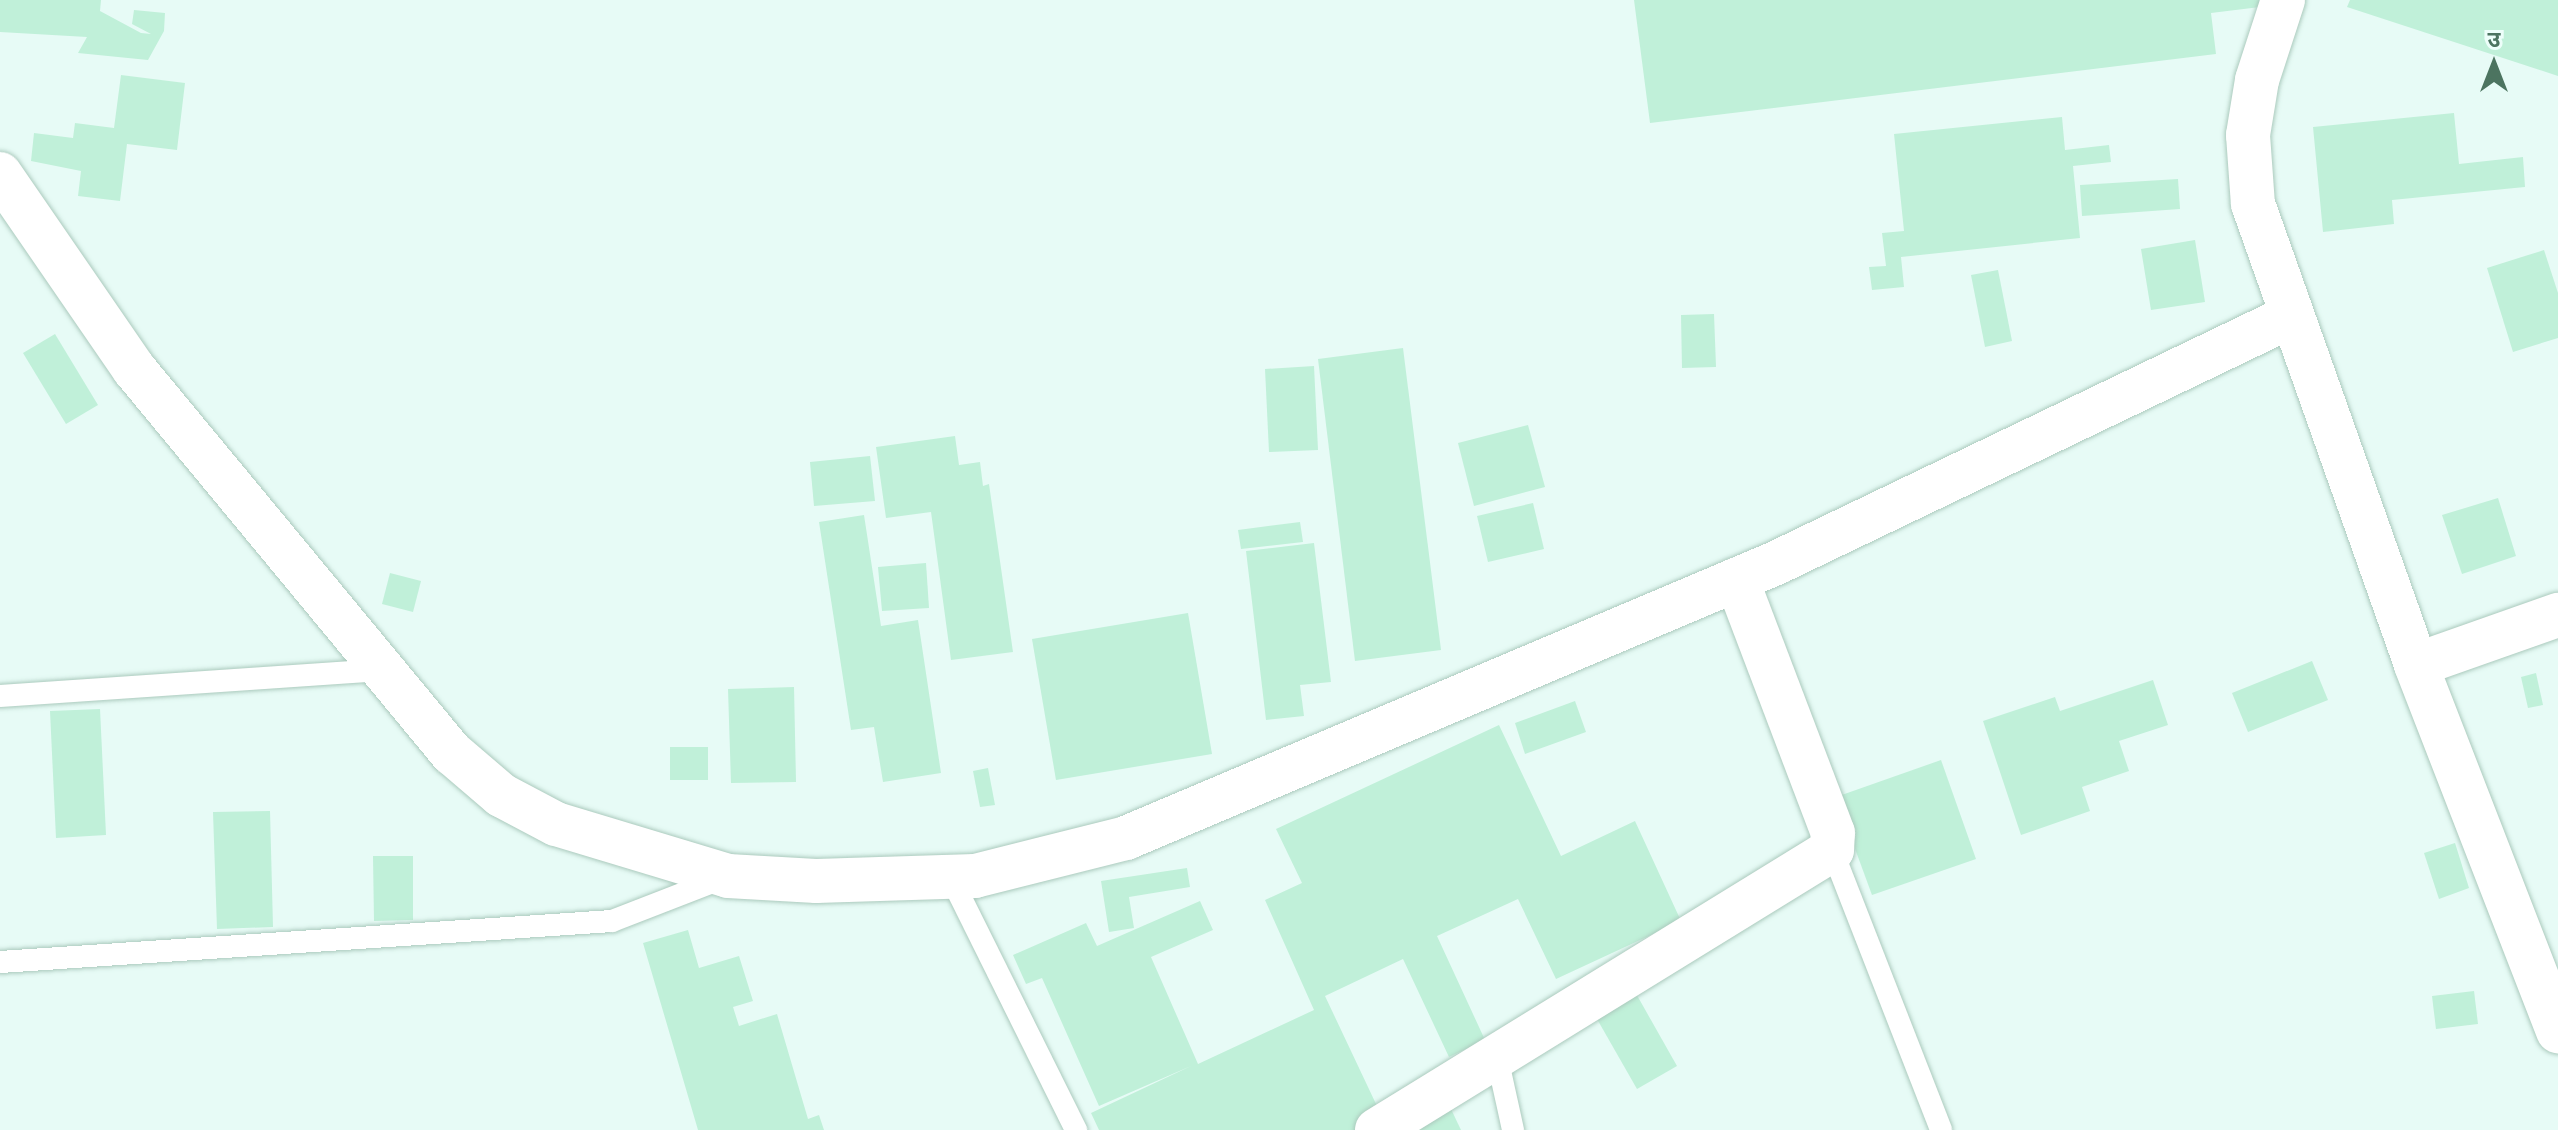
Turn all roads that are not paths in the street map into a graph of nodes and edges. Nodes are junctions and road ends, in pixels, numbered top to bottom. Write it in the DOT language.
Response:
graph roads {
  1 [pos="2283,0"];
  2 [pos="1,178"];
  3 [pos="2291,316"];
  4 [pos="1737,580"];
  5 [pos="2558,615"];
  6 [pos="2416,665"];
  7 [pos="385,670"];
  8 [pos="0,696"];
  9 [pos="1832,850"];
  10 [pos="728,876"];
  11 [pos="950,876"];
  12 [pos="0,962"];
  13 [pos="2558,1031"];
  14 [pos="1497,1057"];
  15 [pos="1076,1130"];
  16 [pos="1377,1130"];
  17 [pos="1513,1130"];
  18 [pos="1941,1130"];
  1 -- 3 [label="street"];
  2 -- 7 [label="street"];
  3 -- 4 [label="street"];
  3 -- 6 [label="street"];
  4 -- 9 [label="street"];
  4 -- 11 [label="street"];
  5 -- 6 [label="street"];
  6 -- 13 [label="street"];
  7 -- 8 [label="lane"];
  7 -- 10 [label="street"];
  9 -- 14 [label="street"];
  9 -- 18 [label="lane"];
  10 -- 11 [label="street"];
  10 -- 12 [label="lane"];
  11 -- 15 [label="lane"];
  14 -- 16 [label="street"];
  14 -- 17 [label="lane"];
}
